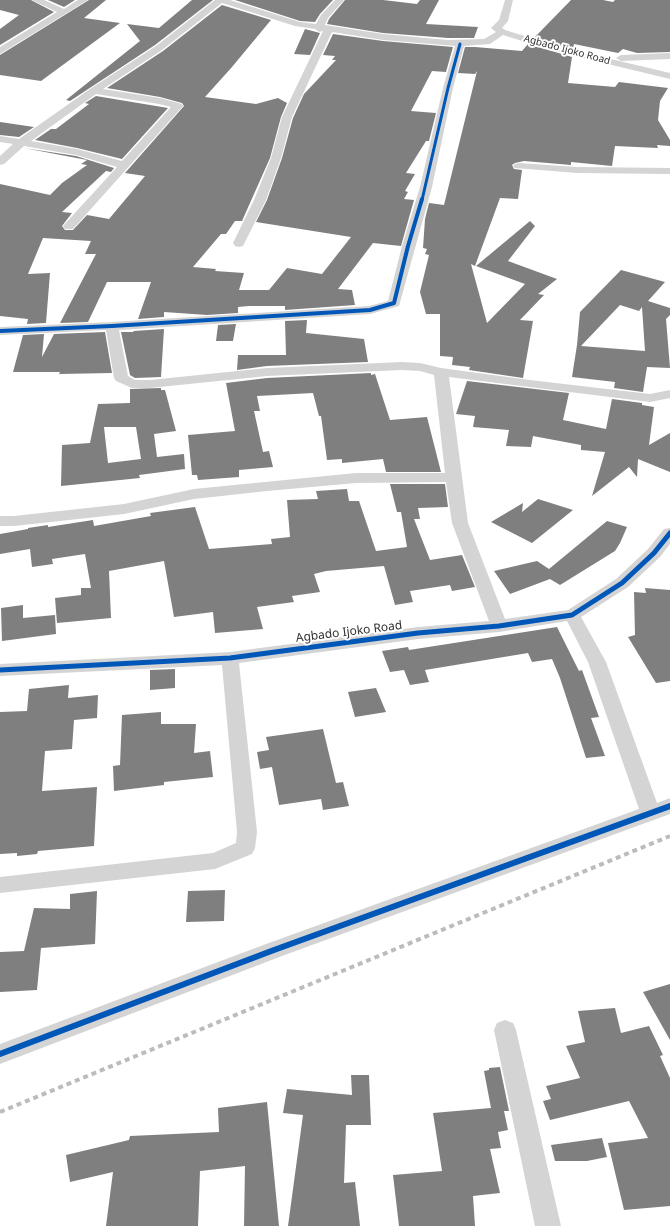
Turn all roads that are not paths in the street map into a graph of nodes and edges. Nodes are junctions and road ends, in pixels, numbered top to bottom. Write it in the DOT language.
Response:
graph roads {
  1 [pos="36,0"];
  2 [pos="84,0"];
  3 [pos="220,0"];
  4 [pos="340,0"];
  5 [pos="509,0"];
  6 [pos="64,12"];
  7 [pos="323,29"];
  8 [pos="502,32"];
  9 [pos="460,44"];
  10 [pos="0,51"];
  11 [pos="670,56"];
  12 [pos="603,60"];
  13 [pos="670,76"];
  14 [pos="94,91"];
  15 [pos="0,139"];
  16 [pos="22,142"];
  17 [pos="0,162"];
  18 [pos="123,165"];
  19 [pos="519,166"];
  20 [pos="670,171"];
  21 [pos="69,226"];
  22 [pos="238,243"];
  23 [pos="112,326"];
  24 [pos="0,331"];
  25 [pos="441,372"];
  26 [pos="670,394"];
  27 [pos="452,477"];
  28 [pos="0,521"];
  29 [pos="670,533"];
  30 [pos="572,615"];
  31 [pos="499,626"];
  32 [pos="230,658"];
  33 [pos="0,670"];
  34 [pos="661,810"];
  35 [pos="0,885"];
  36 [pos="506,1030"];
  37 [pos="0,1054"];
  38 [pos="548,1226"];
  1 -- 6 [label="street"];
  2 -- 6 [label="street"];
  3 -- 7 [label="street"];
  3 -- 14 [label="street"];
  4 -- 7 [label="street"];
  5 -- 8 [label="street"];
  6 -- 10 [label="street"];
  7 -- 9 [label="street"];
  7 -- 22 [label="street"];
  8 -- 9 [label="street"];
  8 -- 12 [label="street, Agbado Ijoko Road"];
  9 -- 23 [label="street"];
  11 -- 12 [label="street"];
  12 -- 13 [label="street, Agbado Ijoko Road"];
  14 -- 16 [label="street"];
  14 -- 18 [label="street"];
  15 -- 16 [label="street"];
  16 -- 17 [label="street"];
  16 -- 18 [label="street"];
  18 -- 21 [label="street"];
  19 -- 20 [label="street"];
  23 -- 24 [label="street"];
  23 -- 25 [label="street"];
  25 -- 26 [label="street"];
  25 -- 27 [label="street"];
  27 -- 28 [label="street"];
  27 -- 31 [label="street"];
  29 -- 30 [label="street, Agbado Ijoko Road"];
  30 -- 31 [label="street, Agbado Ijoko Road"];
  30 -- 34 [label="street"];
  31 -- 32 [label="street, Agbado Ijoko Road"];
  32 -- 33 [label="street, Agbado Ijoko Road"];
  32 -- 35 [label="street"];
  34 -- 37 [label="street"];
  36 -- 38 [label="street"];
}
